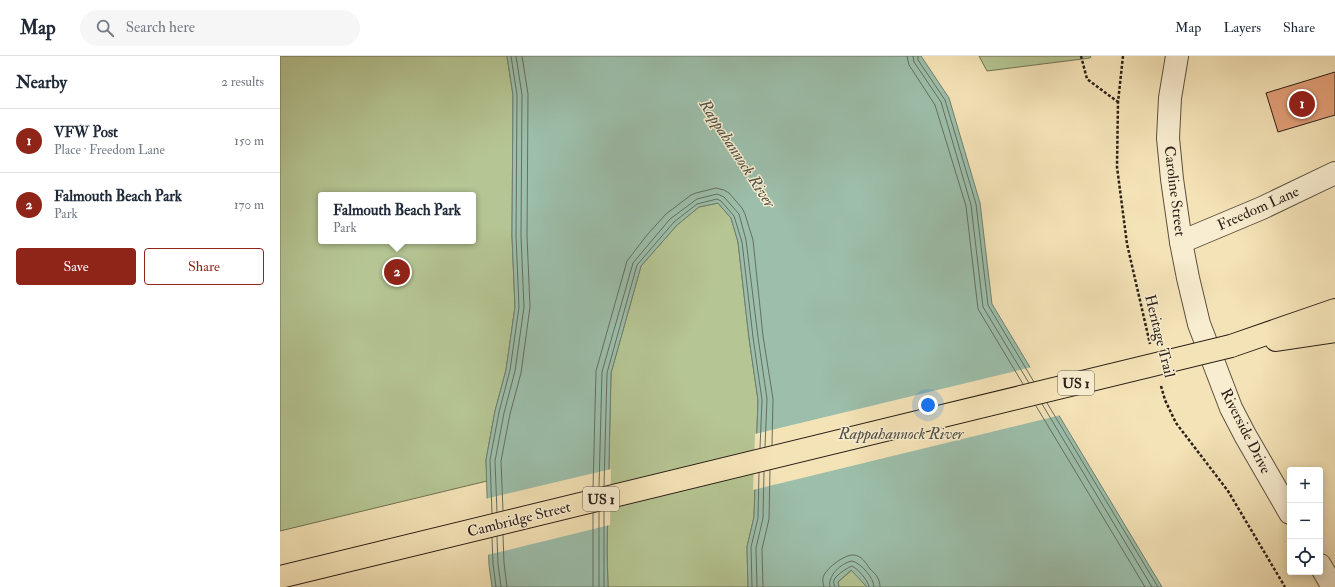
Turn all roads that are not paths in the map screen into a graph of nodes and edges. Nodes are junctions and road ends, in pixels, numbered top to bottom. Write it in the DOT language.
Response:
graph roads {
  1 [pos="1177,56"];
  2 [pos="1335,173"];
  3 [pos="1182,242"];
  4 [pos="1335,310"];
  5 [pos="1199,324"];
  6 [pos="1335,331"];
  7 [pos="1231,346"];
  8 [pos="1287,508"];
  9 [pos="1323,570"];
  10 [pos="280,576"];
  11 [pos="1332,587"];
  1 -- 3 [label="street, Caroline Street"];
  2 -- 3 [label="street, Freedom Lane"];
  3 -- 5 [label="street, Caroline Street"];
  4 -- 7 [label="main road, US 1"];
  5 -- 8 [label="street, Riverside Drive"];
  6 -- 7 [label="main road, US 1"];
  7 -- 10 [label="main road, Cambridge Street / US 1, bridge"];
  9 -- 11 [label="street"];
}
